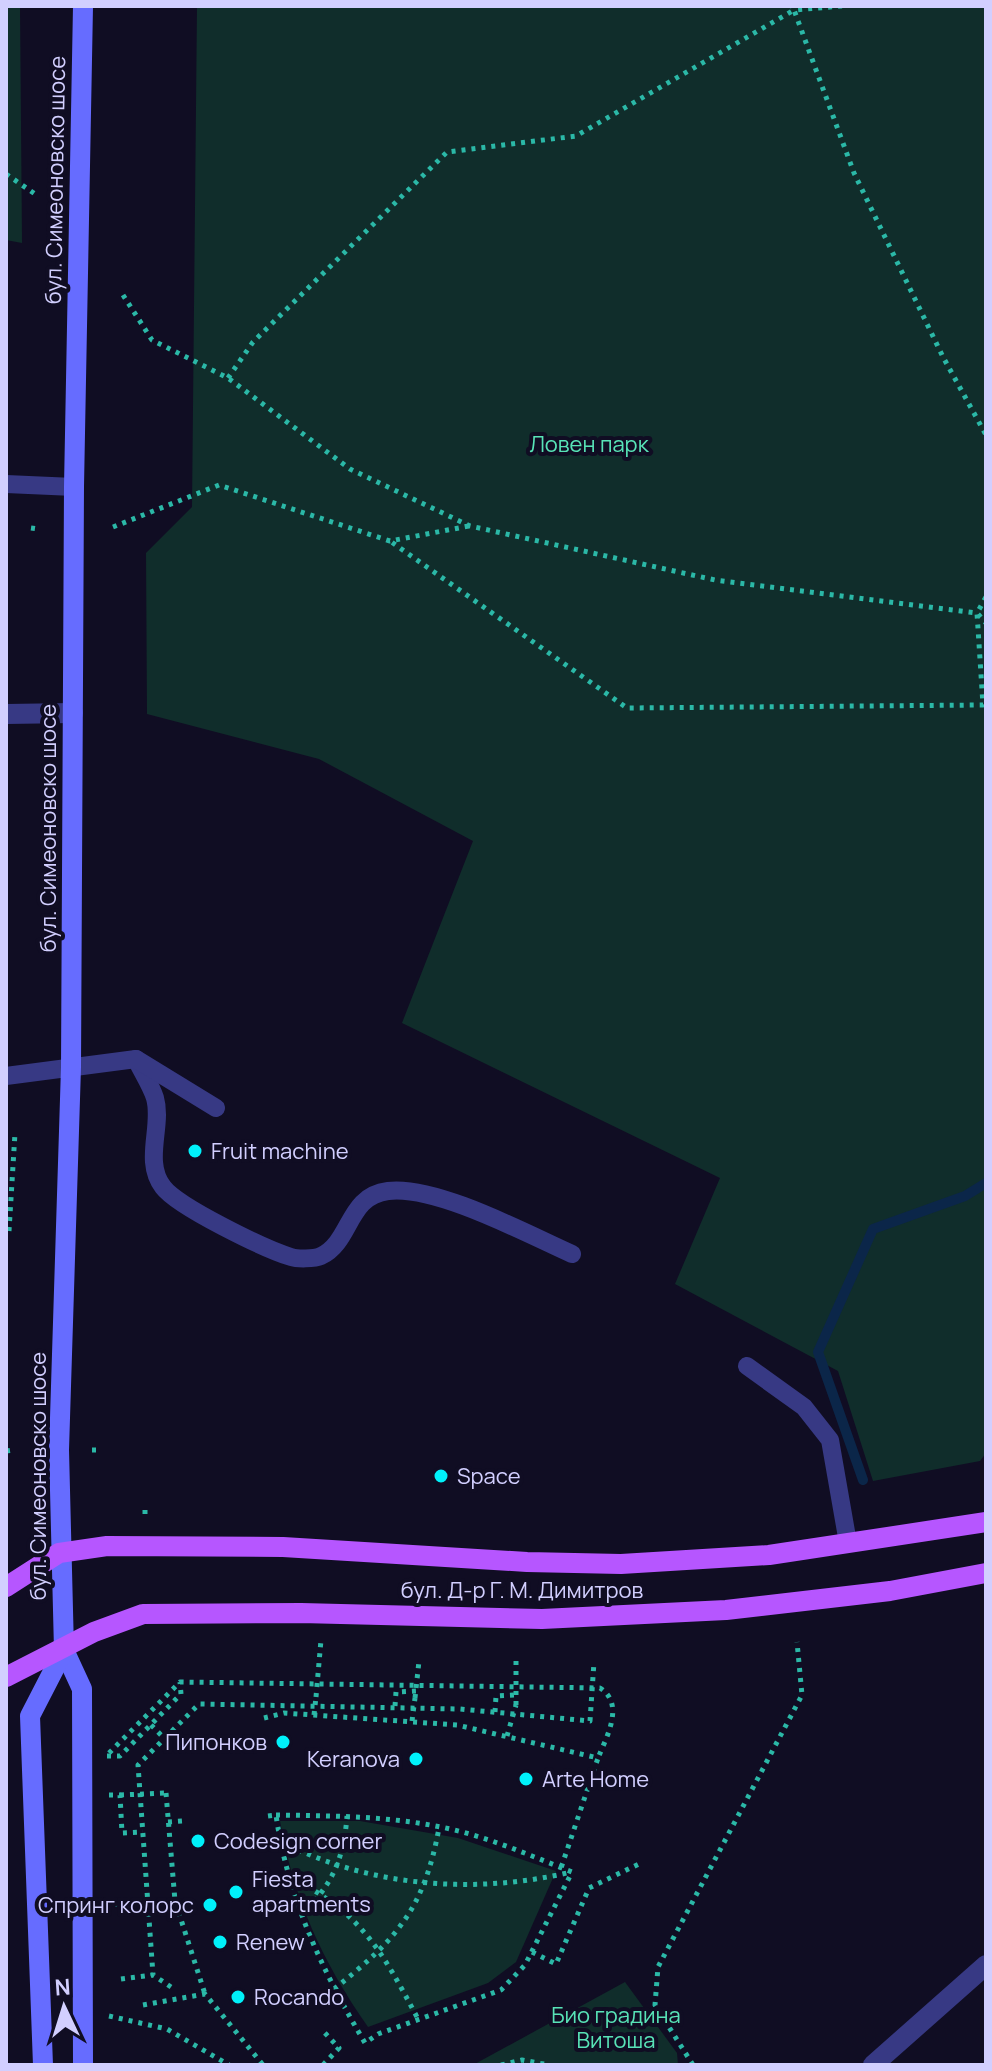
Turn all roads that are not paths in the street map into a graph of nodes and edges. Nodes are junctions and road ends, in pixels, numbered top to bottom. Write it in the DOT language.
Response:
graph roads {
  1 [pos="83,6"];
  2 [pos="6,484"];
  3 [pos="74,487"];
  4 [pos="73,713"];
  5 [pos="6,714"];
  6 [pos="136,1059"];
  7 [pos="71,1067"];
  8 [pos="6,1076"];
  9 [pos="216,1108"];
  10 [pos="572,1254"];
  11 [pos="747,1366"];
  12 [pos="986,1522"];
  13 [pos="848,1543"];
  14 [pos="59,1553"];
  15 [pos="986,1573"];
  16 [pos="6,1587"];
  17 [pos="64,1650"];
  18 [pos="6,1677"];
  19 [pos="986,1965"];
  20 [pos="43,2065"];
  21 [pos="83,2065"];
  22 [pos="873,2065"];
  1 -- 3 [label="main road, бул. Симеоновско шосе"];
  2 -- 3 [label="lane"];
  3 -- 4 [label="main road, бул. Симеоновско шосе"];
  4 -- 5 [label="street"];
  4 -- 7 [label="main road, бул. Симеоновско шосе"];
  6 -- 7 [label="lane"];
  6 -- 9 [label="lane"];
  6 -- 10 [label="lane"];
  7 -- 8 [label="lane"];
  7 -- 14 [label="main road, бул. Симеоновско шосе"];
  11 -- 13 [label="lane"];
  12 -- 13 [label="main road, бул. Д-р Г. М. Димитров"];
  13 -- 14 [label="main road, бул. Д-р Г. М. Димитров"];
  14 -- 16 [label="main road"];
  14 -- 17 [label="main road, бул. Симеоновско шосе"];
  15 -- 17 [label="main road, бул. Д-р Г. М. Димитров"];
  17 -- 18 [label="main road, бул. Д-р Г. М. Димитров"];
  17 -- 20 [label="main road"];
  17 -- 21 [label="main road, бул. Симеоновско шосе"];
  19 -- 22 [label="street"];
}
